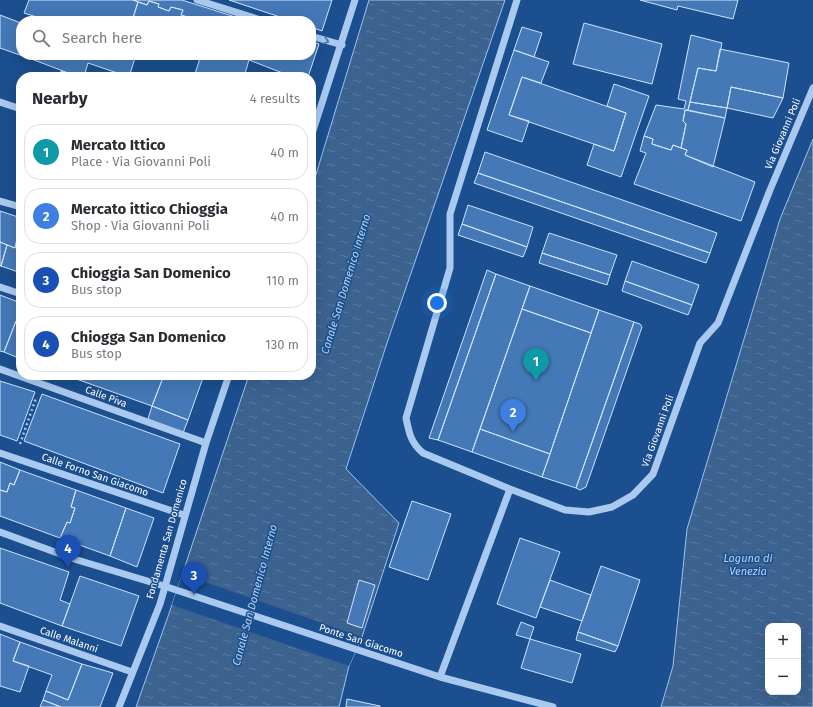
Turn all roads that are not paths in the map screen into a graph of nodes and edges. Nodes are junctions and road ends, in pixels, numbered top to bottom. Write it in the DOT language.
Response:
graph roads {
  1 [pos="197,0"];
  2 [pos="355,0"];
  3 [pos="518,0"];
  4 [pos="248,16"];
  5 [pos="316,37"];
  6 [pos="342,45"];
  7 [pos="813,88"];
  8 [pos="0,102"];
  9 [pos="16,107"];
  10 [pos="316,122"];
  11 [pos="0,201"];
  12 [pos="16,206"];
  13 [pos="0,287"];
  14 [pos="16,292"];
  15 [pos="0,369"];
  16 [pos="16,375"];
  17 [pos="31,380"];
  18 [pos="227,380"];
  19 [pos="206,443"];
  20 [pos="0,452"];
  21 [pos="510,489"];
  22 [pos="184,515"];
  23 [pos="0,532"];
  24 [pos="164,586"];
  25 [pos="0,626"];
  26 [pos="132,672"];
  27 [pos="440,677"];
  28 [pos="119,707"];
  29 [pos="553,707"];
  1 -- 4 [label="street"];
  2 -- 6 [label="street"];
  3 -- 21 [label="street, Via Giovanni Poli"];
  5 -- 6 [label="street, one-way"];
  6 -- 10 [label="street"];
  7 -- 21 [label="street, Via Giovanni Poli"];
  8 -- 9 [label="street"];
  11 -- 12 [label="street"];
  13 -- 14 [label="street"];
  15 -- 16 [label="street, Calle Piva"];
  17 -- 19 [label="street, Calle Piva"];
  18 -- 19 [label="street, Fondamenta San Domenico"];
  19 -- 22 [label="street, Fondamenta San Domenico"];
  20 -- 22 [label="street, Calle Forno San Giacomo"];
  21 -- 27 [label="street"];
  22 -- 24 [label="street, Fondamenta San Domenico"];
  23 -- 24 [label="street, Ponte San Giacomo"];
  24 -- 26 [label="street, Fondamenta San Domenico"];
  24 -- 27 [label="street, Ponte San Giacomo"];
  25 -- 26 [label="street, Calle Malanni"];
  26 -- 28 [label="street, Fondamenta San Domenico"];
  27 -- 29 [label="street, Ponte San Giacomo"];
}
